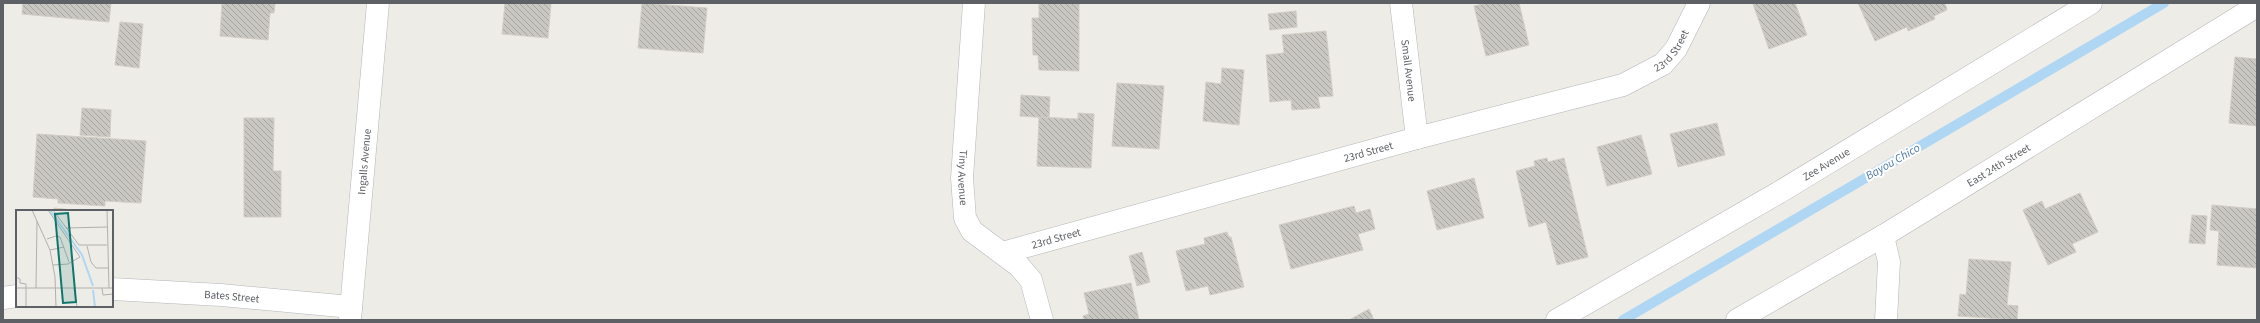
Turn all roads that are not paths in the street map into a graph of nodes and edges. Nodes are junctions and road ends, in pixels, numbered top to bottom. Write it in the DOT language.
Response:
graph roads {
  1 [pos="378,3"];
  2 [pos="974,3"];
  3 [pos="1401,3"];
  4 [pos="1699,3"];
  5 [pos="2091,3"];
  6 [pos="2257,6"];
  7 [pos="1417,138"];
  8 [pos="1883,236"];
  9 [pos="1002,253"];
  10 [pos="113,289"];
  11 [pos="16,296"];
  12 [pos="3,298"];
  13 [pos="351,313"];
  14 [pos="1042,320"];
  15 [pos="1557,320"];
  16 [pos="1737,320"];
  17 [pos="1886,320"];
  1 -- 13 [label="street, Ingalls Avenue"];
  2 -- 9 [label="street, Tiny Avenue"];
  3 -- 7 [label="street, Small Avenue"];
  4 -- 7 [label="street, 23rd Street"];
  5 -- 15 [label="street, Zee Avenue"];
  6 -- 8 [label="street, East 24th Street"];
  7 -- 9 [label="street, 23rd Street"];
  8 -- 16 [label="street, East 24th Street"];
  8 -- 17 [label="street"];
  9 -- 14 [label="street, Tiny Avenue"];
  10 -- 13 [label="street, Bates Street"];
  11 -- 12 [label="street"];
}
